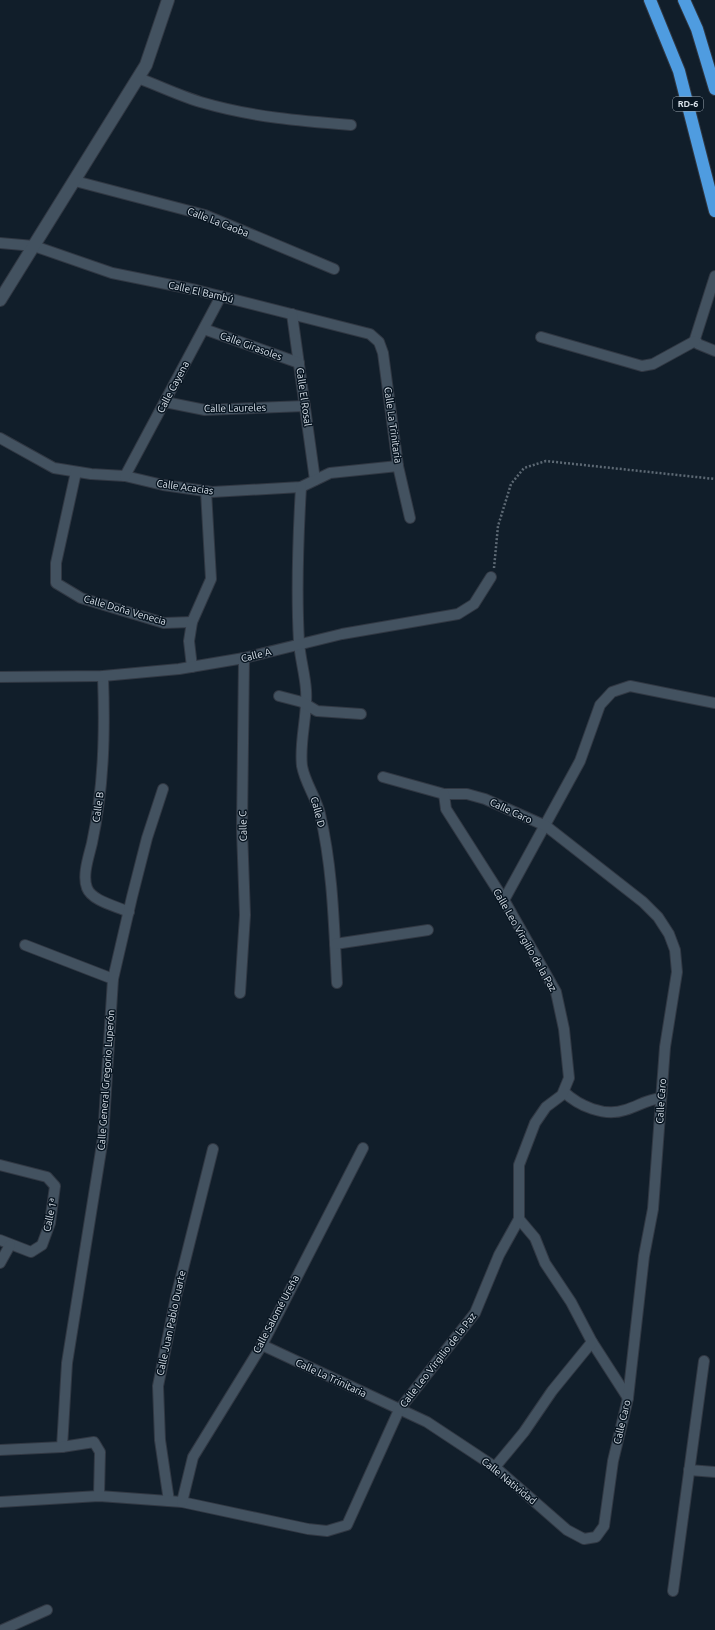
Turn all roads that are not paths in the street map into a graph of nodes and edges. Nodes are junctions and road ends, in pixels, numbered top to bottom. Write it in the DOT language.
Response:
graph roads {
  1 [pos="168,0"];
  2 [pos="650,0"];
  3 [pos="684,0"];
  4 [pos="138,78"];
  5 [pos="715,90"];
  6 [pos="351,125"];
  7 [pos="75,181"];
  8 [pos="715,211"];
  9 [pos="0,243"];
  10 [pos="34,246"];
  11 [pos="334,269"];
  12 [pos="715,276"];
  13 [pos="221,296"];
  14 [pos="0,300"];
  15 [pos="292,314"];
  16 [pos="204,329"];
  17 [pos="370,334"];
  18 [pos="541,337"];
  19 [pos="695,341"];
  20 [pos="715,351"];
  21 [pos="299,363"];
  22 [pos="165,402"];
  23 [pos="305,406"];
  24 [pos="0,438"];
  25 [pos="398,466"];
  26 [pos="76,472"];
  27 [pos="125,476"];
  28 [pos="315,480"];
  29 [pos="301,487"];
  30 [pos="206,491"];
  31 [pos="410,518"];
  32 [pos="491,577"];
  33 [pos="192,622"];
  34 [pos="299,644"];
  35 [pos="244,658"];
  36 [pos="192,667"];
  37 [pos="103,676"];
  38 [pos="0,677"];
  39 [pos="279,696"];
  40 [pos="715,703"];
  41 [pos="306,705"];
  42 [pos="361,714"];
  43 [pos="383,777"];
  44 [pos="164,789"];
  45 [pos="444,794"];
  46 [pos="546,826"];
  47 [pos="504,900"];
  48 [pos="128,912"];
  49 [pos="428,930"];
  50 [pos="335,944"];
  51 [pos="25,945"];
  52 [pos="114,979"];
  53 [pos="337,983"];
  54 [pos="240,993"];
  55 [pos="564,1092"];
  56 [pos="661,1098"];
  57 [pos="363,1148"];
  58 [pos="213,1149"];
  59 [pos="0,1165"];
  60 [pos="519,1219"];
  61 [pos="0,1240"];
  62 [pos="10,1245"];
  63 [pos="0,1263"];
  64 [pos="592,1342"];
  65 [pos="262,1345"];
  66 [pos="704,1361"];
  67 [pos="628,1398"];
  68 [pos="399,1410"];
  69 [pos="62,1447"];
  70 [pos="0,1450"];
  71 [pos="495,1467"];
  72 [pos="689,1470"];
  73 [pos="715,1472"];
  74 [pos="99,1496"];
  75 [pos="169,1501"];
  76 [pos="0,1502"];
  77 [pos="182,1502"];
  78 [pos="596,1537"];
  79 [pos="673,1591"];
  80 [pos="47,1610"];
  81 [pos="2,1630"];
  1 -- 4 [label="main road"];
  2 -- 8 [label="highway, RD-6"];
  3 -- 5 [label="highway, RD-6"];
  4 -- 6 [label="street"];
  4 -- 7 [label="main road"];
  7 -- 10 [label="main road"];
  7 -- 11 [label="street, Calle La Caoba"];
  9 -- 10 [label="street, Calle El Bambú"];
  10 -- 13 [label="street, Calle El Bambú"];
  10 -- 14 [label="main road"];
  12 -- 19 [label="street"];
  13 -- 15 [label="street, Calle El Bambú"];
  13 -- 16 [label="street, Calle Cayena"];
  15 -- 17 [label="street, Calle El Bambú"];
  15 -- 21 [label="street, Calle El Rosal"];
  16 -- 21 [label="street, Calle Girasoles"];
  16 -- 22 [label="street, Calle Cayena"];
  17 -- 25 [label="street, Calle La Trinitaria"];
  18 -- 19 [label="street"];
  19 -- 20 [label="street"];
  21 -- 23 [label="street, Calle El Rosal"];
  22 -- 23 [label="street, Calle Laureles"];
  22 -- 27 [label="street, Calle Cayena"];
  23 -- 28 [label="street, Calle El Rosal"];
  24 -- 26 [label="street, Calle Acacias"];
  25 -- 28 [label="street, Calle Acacias"];
  25 -- 31 [label="street, Calle La Trinitaria"];
  26 -- 27 [label="street, Calle Acacias"];
  26 -- 33 [label="street, Calle Doña Venecia"];
  27 -- 30 [label="street, Calle Acacias"];
  28 -- 29 [label="street, Calle Acacias"];
  29 -- 30 [label="street, Calle Acacias"];
  29 -- 34 [label="street, Calle D"];
  30 -- 33 [label="street"];
  32 -- 34 [label="street, Calle A"];
  33 -- 36 [label="street"];
  34 -- 35 [label="street, Calle A"];
  34 -- 41 [label="street, Calle D"];
  35 -- 36 [label="street, Calle A"];
  35 -- 54 [label="street, Calle C"];
  36 -- 37 [label="street, Calle A"];
  37 -- 38 [label="street, Calle A"];
  37 -- 48 [label="street, Calle B"];
  39 -- 41 [label="street"];
  40 -- 46 [label="street"];
  41 -- 42 [label="street"];
  41 -- 50 [label="street, Calle D"];
  43 -- 45 [label="street, Calle Caro"];
  44 -- 48 [label="street, Calle General Gregorio Luperón"];
  45 -- 46 [label="street, Calle Caro"];
  45 -- 47 [label="street, Calle Leo Virgilio de la Paz"];
  46 -- 47 [label="street"];
  46 -- 56 [label="street, Calle Caro"];
  47 -- 55 [label="street, Calle Leo Virgilio de la Paz"];
  48 -- 52 [label="street, Calle General Gregorio Luperón"];
  49 -- 50 [label="street"];
  50 -- 53 [label="street, Calle D"];
  51 -- 52 [label="street"];
  52 -- 69 [label="street, Calle General Gregorio Luperón"];
  55 -- 56 [label="street"];
  55 -- 60 [label="street, Calle Leo Virgilio de la Paz"];
  56 -- 67 [label="street, Calle Caro"];
  57 -- 65 [label="street, Calle Salomé Ureña"];
  58 -- 75 [label="street, Calle Juan Pablo Duarte"];
  59 -- 62 [label="street, Calle 1ª"];
  60 -- 64 [label="street"];
  60 -- 68 [label="street, Calle Leo Virgilio de la Paz"];
  61 -- 62 [label="street, Calle 1ª"];
  62 -- 63 [label="street"];
  64 -- 67 [label="street"];
  64 -- 71 [label="street"];
  65 -- 68 [label="street, Calle La Trinitaria"];
  65 -- 77 [label="street, Calle Salomé Ureña"];
  66 -- 72 [label="street"];
  67 -- 78 [label="street, Calle Caro"];
  68 -- 71 [label="street, Calle Natividad"];
  68 -- 77 [label="street, Calle Leo Virgilio de la Paz"];
  69 -- 70 [label="street"];
  69 -- 74 [label="street"];
  71 -- 78 [label="street, Calle Natividad"];
  72 -- 73 [label="street"];
  72 -- 79 [label="street"];
  74 -- 75 [label="street, Calle Leo Virgilio de la Paz"];
  74 -- 76 [label="street, Calle Leo Virgilio de la Paz"];
  75 -- 77 [label="street, Calle Leo Virgilio de la Paz"];
  80 -- 81 [label="street"];
}
